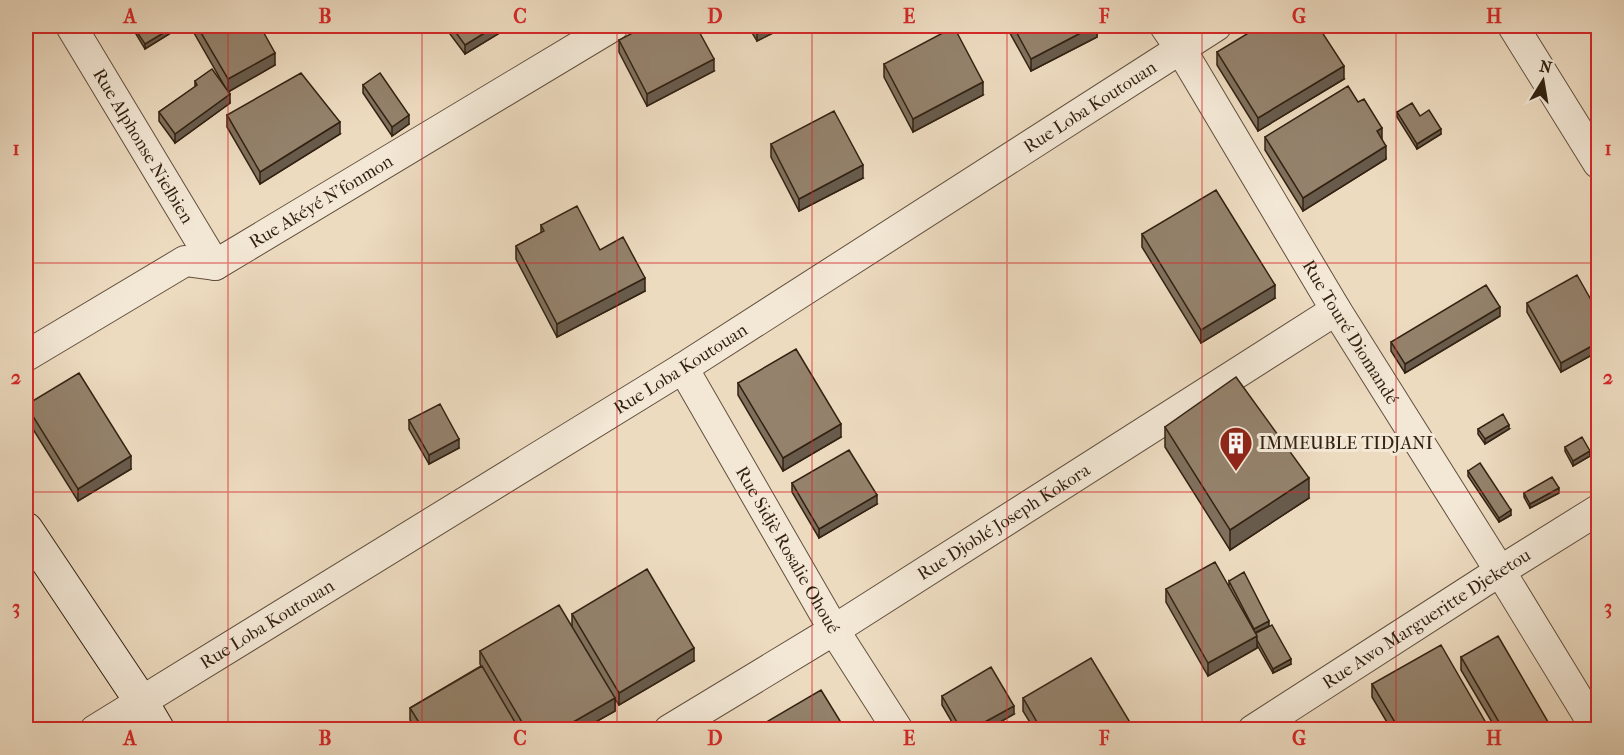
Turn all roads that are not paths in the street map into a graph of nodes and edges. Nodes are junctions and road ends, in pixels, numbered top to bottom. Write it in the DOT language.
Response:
graph roads {
  1 [pos="613,26"];
  2 [pos="1216,26"];
  3 [pos="1513,26"];
  4 [pos="79,28"];
  5 [pos="1173,37"];
  6 [pos="1599,163"];
  7 [pos="215,265"];
  8 [pos="1336,310"];
  9 [pos="26,357"];
  10 [pos="683,368"];
  11 [pos="1599,510"];
  12 [pos="26,529"];
  13 [pos="1500,571"];
  14 [pos="834,630"];
  15 [pos="141,701"];
  16 [pos="95,729"];
  17 [pos="158,729"];
  18 [pos="669,729"];
  19 [pos="898,729"];
  20 [pos="1253,729"];
  21 [pos="1597,729"];
  1 -- 7 [label="street, Rue Akéyé N'fonmon"];
  2 -- 5 [label="street, Rue Loba Koutouan"];
  3 -- 6 [label="street"];
  4 -- 7 [label="street, Rue Alphonse Nielbien"];
  5 -- 8 [label="street, Rue Touré Diomandé"];
  5 -- 10 [label="street, Rue Loba Koutouan"];
  7 -- 9 [label="street"];
  8 -- 13 [label="street, Rue Touré Diomandé"];
  8 -- 14 [label="street, Rue Djoblé Joseph Kokora"];
  10 -- 14 [label="street, Rue Sidjè Rosalie Ohoué"];
  10 -- 15 [label="street, Rue Loba Koutouan"];
  11 -- 13 [label="street, Rue Awo Margueritte Djeketou"];
  12 -- 15 [label="main road"];
  13 -- 20 [label="street, Rue Awo Margueritte Djeketou"];
  13 -- 21 [label="street, Rue Touré Diomandé"];
  14 -- 18 [label="street, Rue Djoblé Joseph Kokora"];
  14 -- 19 [label="street, Rue Sidjè Rosalie Ohoué"];
  15 -- 16 [label="street, Rue Loba Koutouan"];
  15 -- 17 [label="main road"];
}
